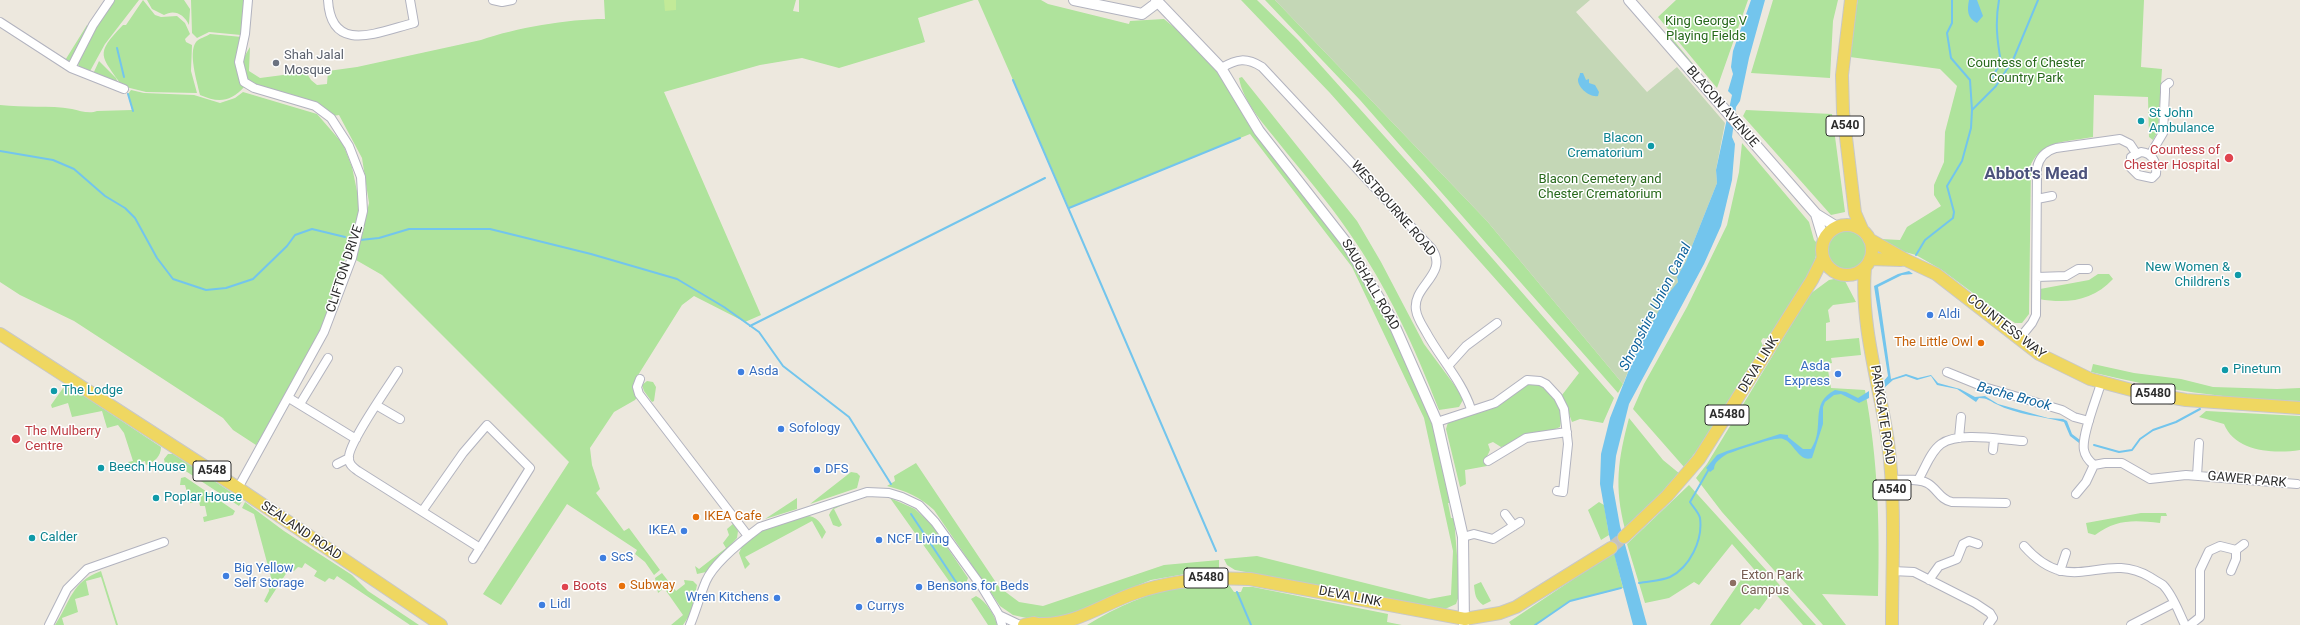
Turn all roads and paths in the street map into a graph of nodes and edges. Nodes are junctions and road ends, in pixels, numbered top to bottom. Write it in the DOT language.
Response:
graph roads {
  1 [pos="110,0"];
  2 [pos="248,0"];
  3 [pos="328,0"];
  4 [pos="410,0"];
  5 [pos="493,0"];
  6 [pos="512,0"];
  7 [pos="1074,0"];
  8 [pos="1629,0"];
  9 [pos="1851,0"];
  10 [pos="1157,1"];
  11 [pos="0,22"];
  12 [pos="71,68"];
  13 [pos="1221,68"];
  14 [pos="2169,83"];
  15 [pos="124,89"];
  16 [pos="2136,153"];
  17 [pos="2150,154"];
  18 [pos="2052,196"];
  19 [pos="2037,200"];
  20 [pos="1855,213"];
  21 [pos="1816,214"];
  22 [pos="1842,226"];
  23 [pos="1862,229"];
  24 [pos="1869,239"];
  25 [pos="1824,241"];
  26 [pos="1823,258"];
  27 [pos="1906,260"];
  28 [pos="1867,264"];
  29 [pos="2088,269"];
  30 [pos="1843,274"];
  31 [pos="2037,277"];
  32 [pos="1812,280"];
  33 [pos="1865,301"];
  34 [pos="1497,323"];
  35 [pos="0,334"];
  36 [pos="2019,339"];
  37 [pos="328,358"];
  38 [pos="1448,366"];
  39 [pos="398,371"];
  40 [pos="1947,372"];
  41 [pos="640,379"];
  42 [pos="2101,383"];
  43 [pos="289,398"];
  44 [pos="300,404"];
  45 [pos="376,405"];
  46 [pos="2300,408"];
  47 [pos="1471,409"];
  48 [pos="1960,417"];
  49 [pos="400,419"];
  50 [pos="2089,421"];
  51 [pos="1437,422"];
  52 [pos="1567,432"];
  53 [pos="1959,438"];
  54 [pos="356,439"];
  55 [pos="1994,440"];
  56 [pos="2023,441"];
  57 [pos="2199,443"];
  58 [pos="1993,450"];
  59 [pos="349,458"];
  60 [pos="1488,461"];
  61 [pos="337,464"];
  62 [pos="2094,465"];
  63 [pos="2197,476"];
  64 [pos="1892,480"];
  65 [pos="1918,480"];
  66 [pos="2297,484"];
  67 [pos="238,488"];
  68 [pos="1557,491"];
  69 [pos="2076,494"];
  70 [pos="2006,502"];
  71 [pos="423,510"];
  72 [pos="1505,514"];
  73 [pos="748,536"];
  74 [pos="1463,537"];
  75 [pos="1624,537"];
  76 [pos="164,542"];
  77 [pos="1978,544"];
  78 [pos="2244,544"];
  79 [pos="2024,546"];
  80 [pos="480,548"];
  81 [pos="1611,548"];
  82 [pos="2236,550"];
  83 [pos="2066,553"];
  84 [pos="473,559"];
  85 [pos="1892,571"];
  86 [pos="2060,571"];
  87 [pos="2231,571"];
  88 [pos="1929,580"];
  89 [pos="2174,603"];
  90 [pos="999,615"];
  91 [pos="1074,622"];
  92 [pos="1465,622"];
  93 [pos="49,625"];
  94 [pos="441,625"];
  95 [pos="690,625"];
  96 [pos="1002,625"];
  97 [pos="1020,625"];
  98 [pos="1024,625"];
  99 [pos="1042,625"];
  100 [pos="1892,625"];
  101 [pos="1988,625"];
  102 [pos="2131,625"];
  103 [pos="2185,625"];
  104 [pos="2190,625"];
  1 -- 12 [label="street"];
  2 -- 43 [label="street, CLIFTON DRIVE"];
  3 -- 4 [label="street"];
  5 -- 6 [label="street"];
  7 -- 10 [label="street"];
  8 -- 21 [label="street, BLACON AVENUE"];
  9 -- 20 [label="main road, A540"];
  10 -- 13 [label="street, SAUGHALL ROAD"];
  11 -- 12 [label="street"];
  12 -- 15 [label="street"];
  13 -- 38 [label="street, WESTBOURNE ROAD"];
  13 -- 51 [label="street, SAUGHALL ROAD"];
  14 -- 17 [label="street"];
  16 -- 17 [label="street"];
  16 -- 17 [label="street"];
  16 -- 19 [label="street"];
  18 -- 19 [label="street"];
  19 -- 31 [label="street"];
  20 -- 22 [label="main road"];
  20 -- 23 [label="main road, A540"];
  21 -- 22 [label="street, BLACON AVENUE"];
  21 -- 25 [label="street, BLACON AVENUE"];
  22 -- 23 [label="main road"];
  22 -- 25 [label="main road"];
  23 -- 24 [label="main road, A540"];
  24 -- 27 [label="main road, COUNTESS WAY / A5480"];
  24 -- 28 [label="main road, A540"];
  25 -- 26 [label="main road"];
  26 -- 30 [label="main road, A540"];
  26 -- 32 [label="main road, DEVA LINK / A5480"];
  27 -- 28 [label="main road, COUNTESS WAY / A5480"];
  27 -- 36 [label="main road, COUNTESS WAY / A5480"];
  28 -- 30 [label="main road"];
  28 -- 33 [label="main road, PARKGATE ROAD / A540"];
  29 -- 31 [label="street"];
  30 -- 32 [label="main road"];
  30 -- 33 [label="main road, PARKGATE ROAD / A540"];
  31 -- 36 [label="street"];
  32 -- 75 [label="main road, DEVA LINK / A5480"];
  33 -- 64 [label="main road, PARKGATE ROAD / A540"];
  34 -- 38 [label="street"];
  35 -- 67 [label="main road, SEALAND ROAD / A548"];
  36 -- 42 [label="main road, COUNTESS WAY / A5480"];
  37 -- 44 [label="street"];
  38 -- 47 [label="street, WESTBOURNE ROAD"];
  39 -- 45 [label="street"];
  40 -- 50 [label="street"];
  41 -- 73 [label="street"];
  42 -- 46 [label="main road, COUNTESS WAY / A5480"];
  42 -- 50 [label="street"];
  43 -- 44 [label="street"];
  43 -- 67 [label="street, CLIFTON DRIVE"];
  44 -- 54 [label="street"];
  45 -- 49 [label="street"];
  45 -- 54 [label="street"];
  47 -- 51 [label="street"];
  47 -- 52 [label="street"];
  48 -- 53 [label="street"];
  50 -- 62 [label="street"];
  51 -- 74 [label="street, SAUGHALL ROAD"];
  52 -- 60 [label="street"];
  52 -- 68 [label="street"];
  53 -- 55 [label="street"];
  53 -- 65 [label="street"];
  54 -- 59 [label="street"];
  55 -- 56 [label="street"];
  55 -- 58 [label="street"];
  57 -- 63 [label="street, GAWER PARK"];
  59 -- 61 [label="street"];
  59 -- 71 [label="street"];
  62 -- 63 [label="street, GAWER PARK"];
  62 -- 69 [label="street"];
  63 -- 66 [label="street, GAWER PARK"];
  64 -- 65 [label="street"];
  64 -- 85 [label="main road, PARKGATE ROAD / A540"];
  65 -- 70 [label="street"];
  67 -- 94 [label="main road, SEALAND ROAD / A548"];
  71 -- 80 [label="street"];
  71 -- 80 [label="street"];
  72 -- 74 [label="street"];
  73 -- 90 [label="street"];
  73 -- 95 [label="street"];
  74 -- 92 [label="street, SAUGHALL ROAD"];
  76 -- 93 [label="street"];
  77 -- 88 [label="street"];
  78 -- 82 [label="street"];
  79 -- 86 [label="street"];
  80 -- 84 [label="street"];
  81 -- 92 [label="main road, DEVA LINK / A5480"];
  82 -- 87 [label="street"];
  82 -- 104 [label="street"];
  83 -- 86 [label="street"];
  85 -- 88 [label="street"];
  85 -- 100 [label="main road, PARKGATE ROAD / A540"];
  86 -- 89 [label="street"];
  88 -- 101 [label="street"];
  89 -- 102 [label="street"];
  89 -- 103 [label="street"];
  90 -- 96 [label="street"];
  90 -- 97 [label="street"];
  91 -- 92 [label="main road, DEVA LINK / A5480"];
  91 -- 99 [label="main road, DEVA LINK / A5480"];
  98 -- 99 [label="main road, A5480"];
}
